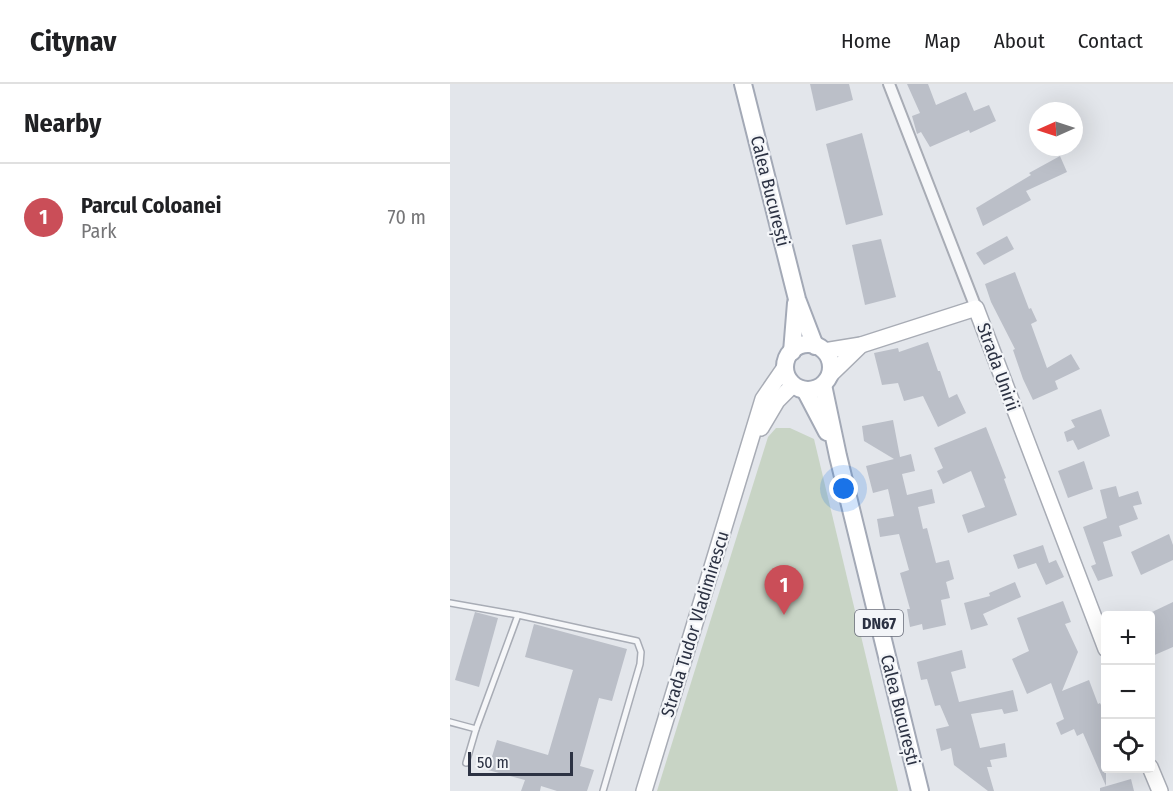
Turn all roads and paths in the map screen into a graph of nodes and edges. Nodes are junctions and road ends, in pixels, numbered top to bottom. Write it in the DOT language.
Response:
graph roads {
  1 [pos="743,84"];
  2 [pos="889,84"];
  3 [pos="797,299"];
  4 [pos="976,308"];
  5 [pos="861,345"];
  6 [pos="819,349"];
  7 [pos="788,359"];
  8 [pos="826,380"];
  9 [pos="799,387"];
  10 [pos="838,454"];
  11 [pos="746,457"];
  12 [pos="450,603"];
  13 [pos="518,615"];
  14 [pos="1101,637"];
  15 [pos="450,722"];
  16 [pos="476,729"];
  17 [pos="466,763"];
  18 [pos="1152,773"];
  19 [pos="603,791"];
  20 [pos="644,791"];
  21 [pos="920,791"];
  22 [pos="1160,791"];
  1 -- 3 [label="main road, Calea București / DN67"];
  2 -- 4 [label="street, Strada Unirii"];
  3 -- 6 [label="main road, Calea București / DN67"];
  3 -- 7 [label="main road, Calea București / DN67"];
  4 -- 5 [label="main road"];
  4 -- 14 [label="main road, Strada Unirii"];
  5 -- 6 [label="main road"];
  5 -- 8 [label="main road"];
  6 -- 7 [label="main road"];
  6 -- 8 [label="main road, Calea București / DN67"];
  7 -- 9 [label="main road, Calea București / DN67"];
  7 -- 11 [label="main road, Strada Tudor Vladimirescu"];
  8 -- 9 [label="main road"];
  8 -- 10 [label="main road, Calea București / DN67"];
  9 -- 10 [label="main road, Calea București / DN67"];
  9 -- 11 [label="main road, Strada Tudor Vladimirescu"];
  10 -- 21 [label="main road, Calea București / DN67"];
  11 -- 20 [label="main road, Strada Tudor Vladimirescu"];
  12 -- 13 [label="lane"];
  13 -- 16 [label="lane"];
  13 -- 19 [label="lane"];
  15 -- 16 [label="lane"];
  16 -- 17 [label="lane"];
  18 -- 22 [label="main road"];
}
